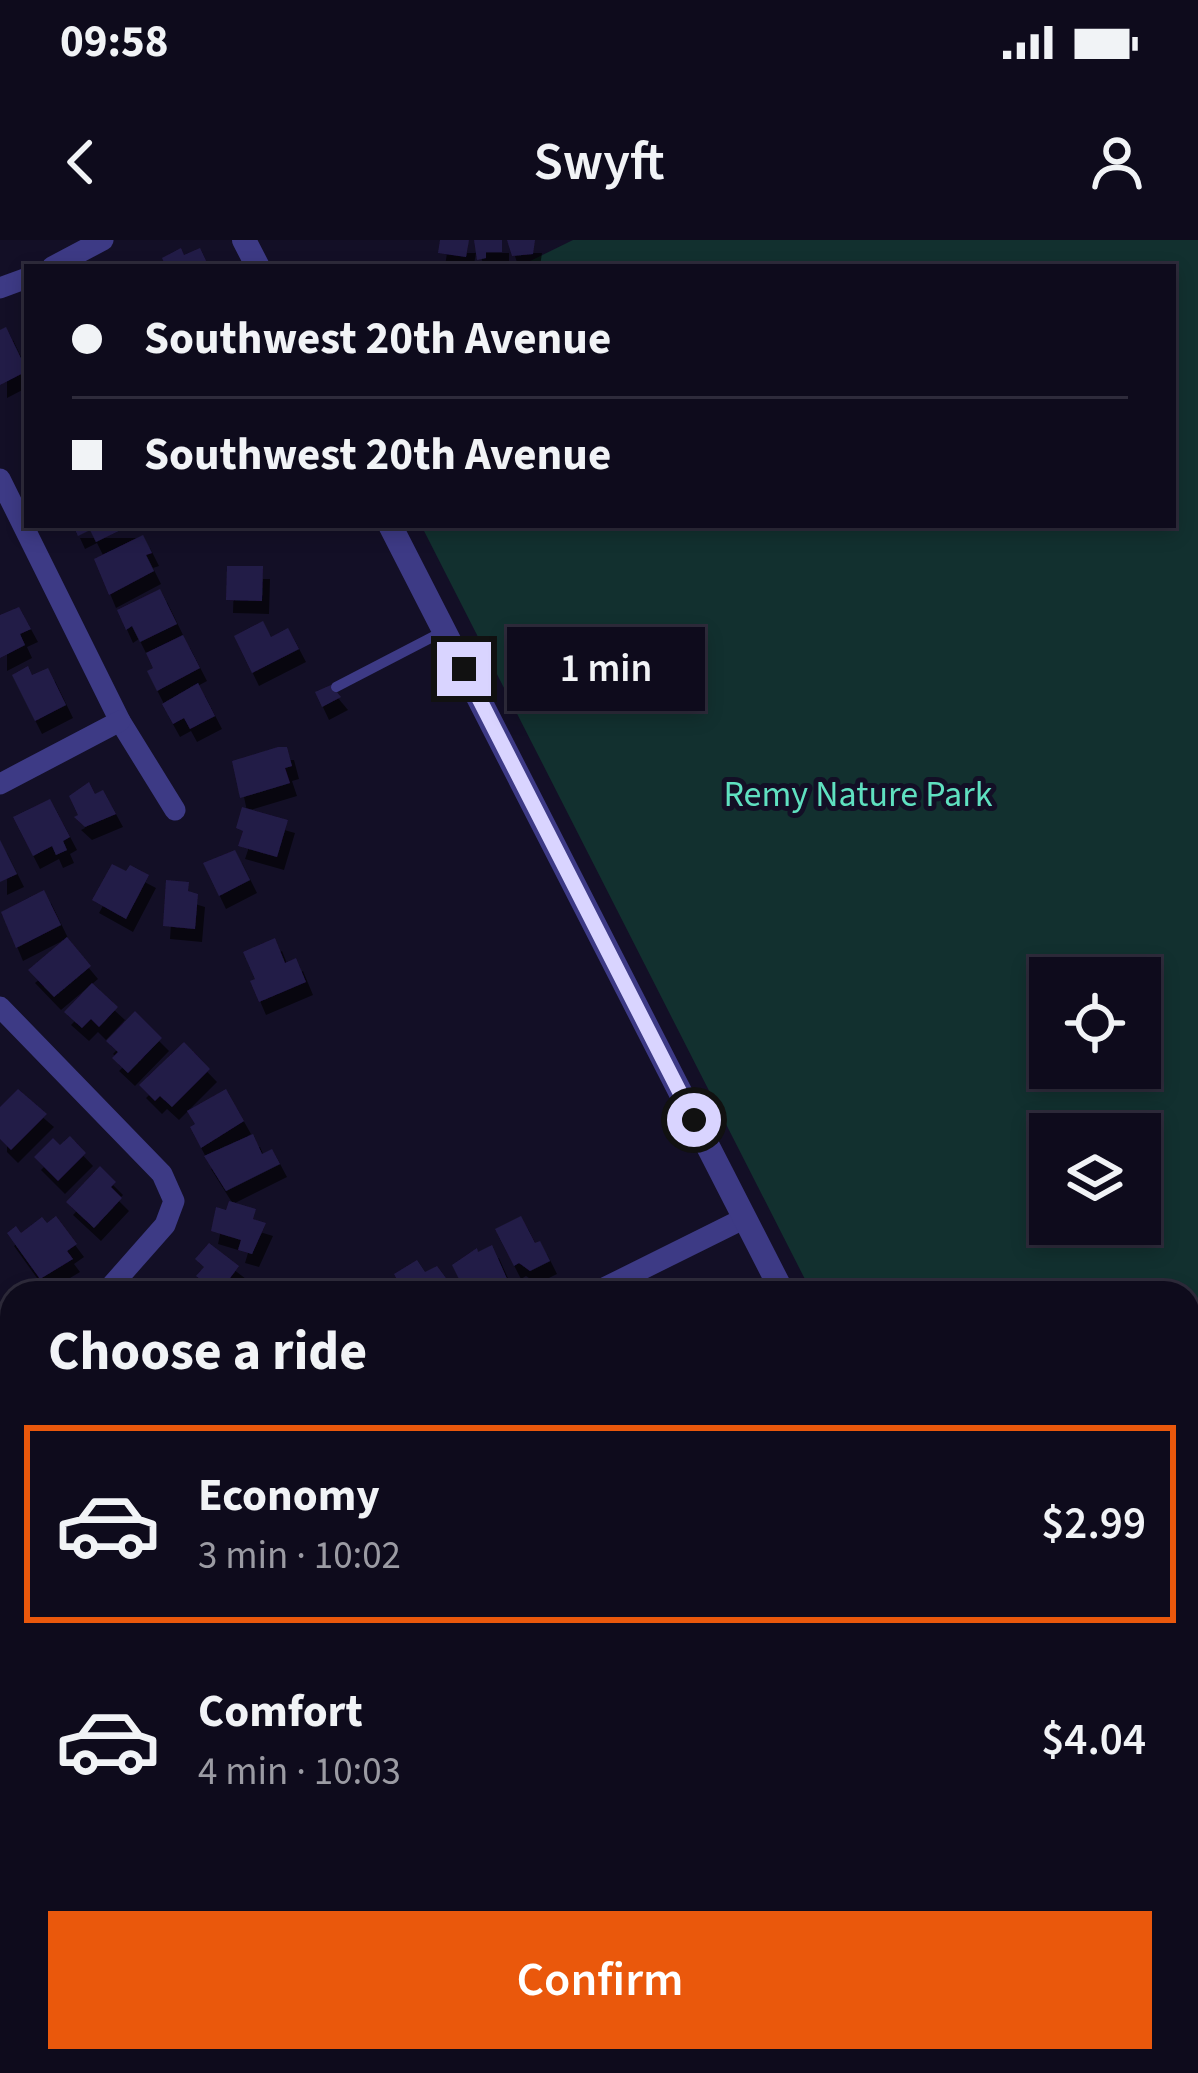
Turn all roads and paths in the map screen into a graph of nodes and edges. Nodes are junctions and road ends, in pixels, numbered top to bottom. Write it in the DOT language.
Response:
graph roads {
  1 [pos="103,240"];
  2 [pos="58,264"];
  3 [pos="0,479"];
  4 [pos="6,508"];
  5 [pos="392,528"];
  6 [pos="444,631"];
  7 [pos="336,687"];
  8 [pos="121,722"];
  9 [pos="0,784"];
  10 [pos="175,810"];
  11 [pos="0,1007"];
  12 [pos="745,1218"];
  13 [pos="116,1281"];
  14 [pos="618,1281"];
  15 [pos="777,1281"];
  1 -- 2 [label="street"];
  3 -- 4 [label="street"];
  4 -- 8 [label="street"];
  5 -- 6 [label="street"];
  6 -- 7 [label="lane"];
  6 -- 12 [label="street"];
  8 -- 9 [label="street"];
  8 -- 10 [label="street"];
  11 -- 13 [label="street"];
  12 -- 14 [label="street"];
  12 -- 15 [label="street"];
}
